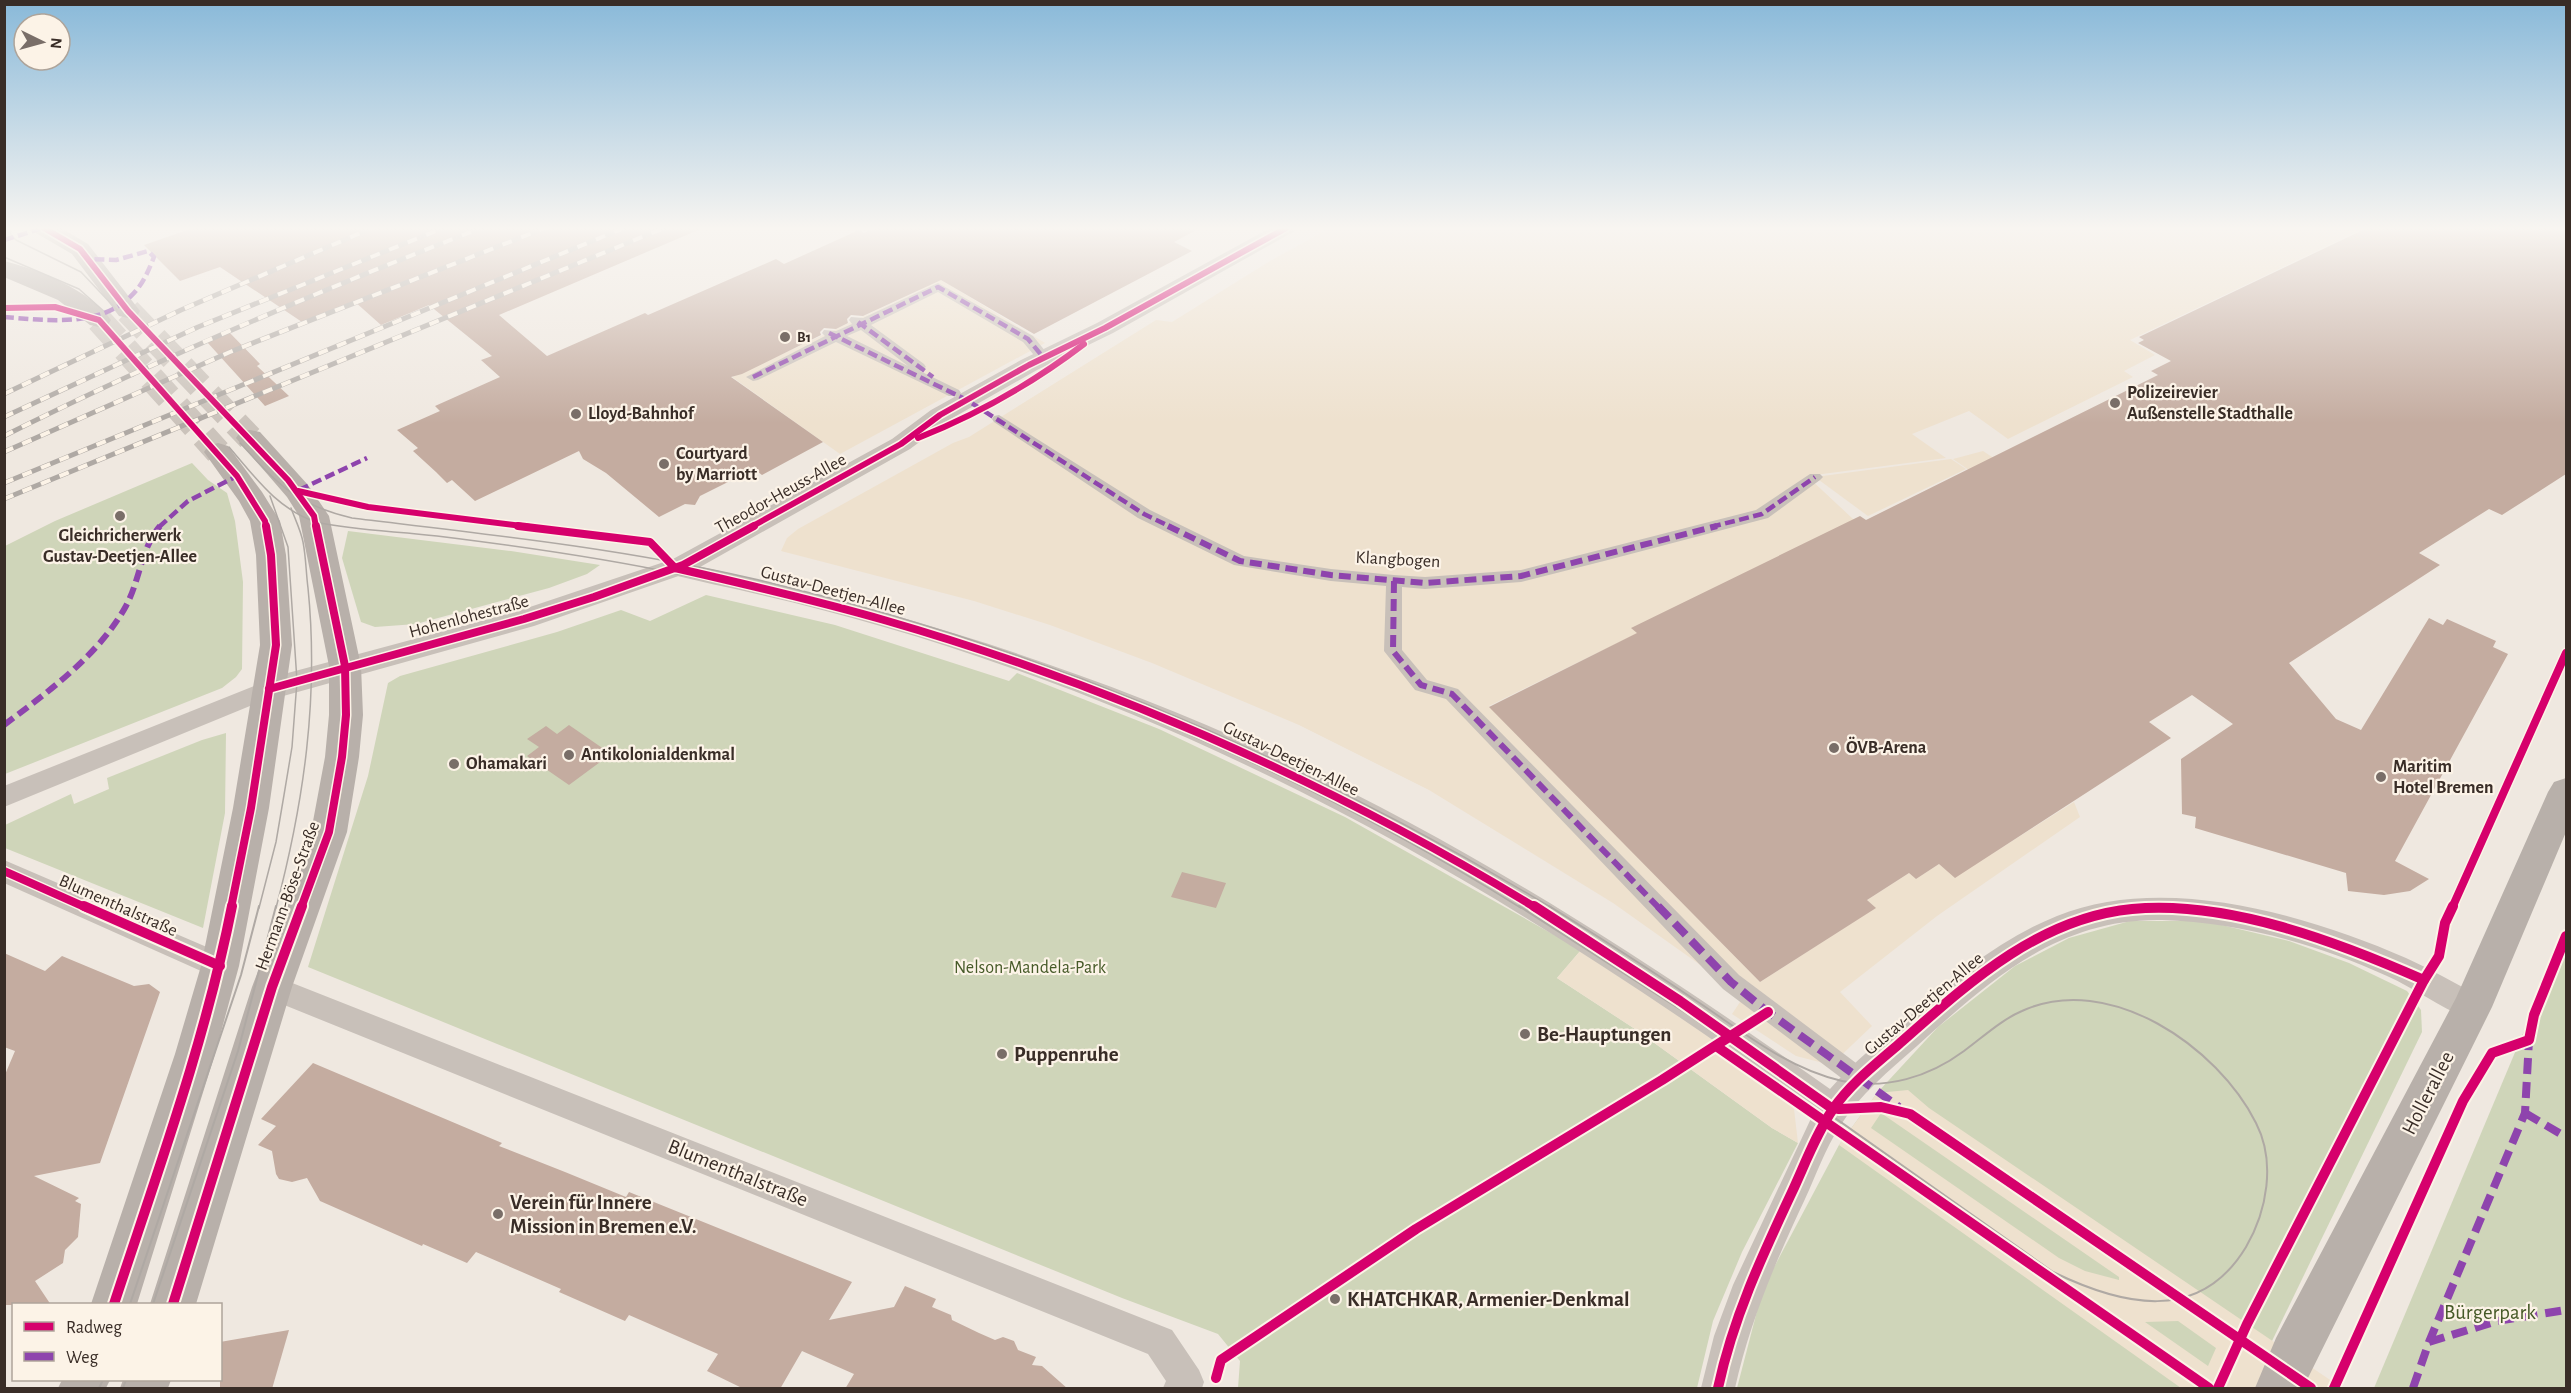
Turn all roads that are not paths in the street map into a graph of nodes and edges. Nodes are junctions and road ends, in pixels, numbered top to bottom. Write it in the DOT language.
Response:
graph roads {
  1 [pos="65,293"];
  2 [pos="114,293"];
  3 [pos="924,293"];
  4 [pos="948,293"];
  5 [pos="1168,293"];
  6 [pos="128,311"];
  7 [pos="99,320"];
  8 [pos="859,322"];
  9 [pos="1105,328"];
  10 [pos="832,335"];
  11 [pos="1043,357"];
  12 [pos="753,377"];
  13 [pos="999,419"];
  14 [pos="250,438"];
  15 [pos="901,444"];
  16 [pos="218,452"];
  17 [pos="1815,477"];
  18 [pos="675,568"];
  19 [pos="1394,581"];
  20 [pos="345,666"];
  21 [pos="269,689"];
  22 [pos="2566,792"];
  23 [pos="4,797"];
  24 [pos="4,871"];
  25 [pos="220,966"];
  26 [pos="272,987"];
  27 [pos="2472,1007"];
  28 [pos="1860,1079"];
  29 [pos="1833,1108"];
  30 [pos="115,1303"];
  31 [pos="174,1303"];
  32 [pos="1184,1385"];
  33 [pos="1718,1389"];
  34 [pos="2279,1389"];
  1 -- 7 [label="main road"];
  2 -- 6 [label="main road"];
  3 -- 8 [label="street"];
  4 -- 11 [label="street"];
  5 -- 9 [label="street, Theodor-Heuss-Allee"];
  8 -- 10 [label="street"];
  8 -- 10 [label="street"];
  9 -- 11 [label="street, Theodor-Heuss-Allee"];
  9 -- 15 [label="street, Theodor-Heuss-Allee"];
  10 -- 12 [label="street"];
  11 -- 15 [label="street, Theodor-Heuss-Allee"];
  13 -- 19 [label="street, Klangbogen"];
  14 -- 20 [label="main road, Hermann-Böse-Straße"];
  15 -- 18 [label="street, Theodor-Heuss-Allee"];
  16 -- 21 [label="main road"];
  17 -- 19 [label="street, Klangbogen"];
  18 -- 20 [label="street, Hohenlohestraße"];
  18 -- 29 [label="street, Gustav-Deetjen-Allee"];
  19 -- 28 [label="street"];
  20 -- 21 [label="street, Hohenlohestraße"];
  20 -- 26 [label="main road, Hermann-Böse-Straße"];
  21 -- 23 [label="street, Hohenlohestraße"];
  21 -- 25 [label="main road"];
  22 -- 27 [label="main road, Hollerallee"];
  24 -- 25 [label="street, Blumenthalstraße"];
  25 -- 30 [label="main road"];
  26 -- 31 [label="main road, Hermann-Böse-Straße"];
  26 -- 32 [label="street, Blumenthalstraße"];
  27 -- 28 [label="street, Gustav-Deetjen-Allee"];
  27 -- 34 [label="main road, Hollerallee"];
  28 -- 29 [label="street, Gustav-Deetjen-Allee"];
  29 -- 33 [label="street, Gustav-Deetjen-Allee"];
}
